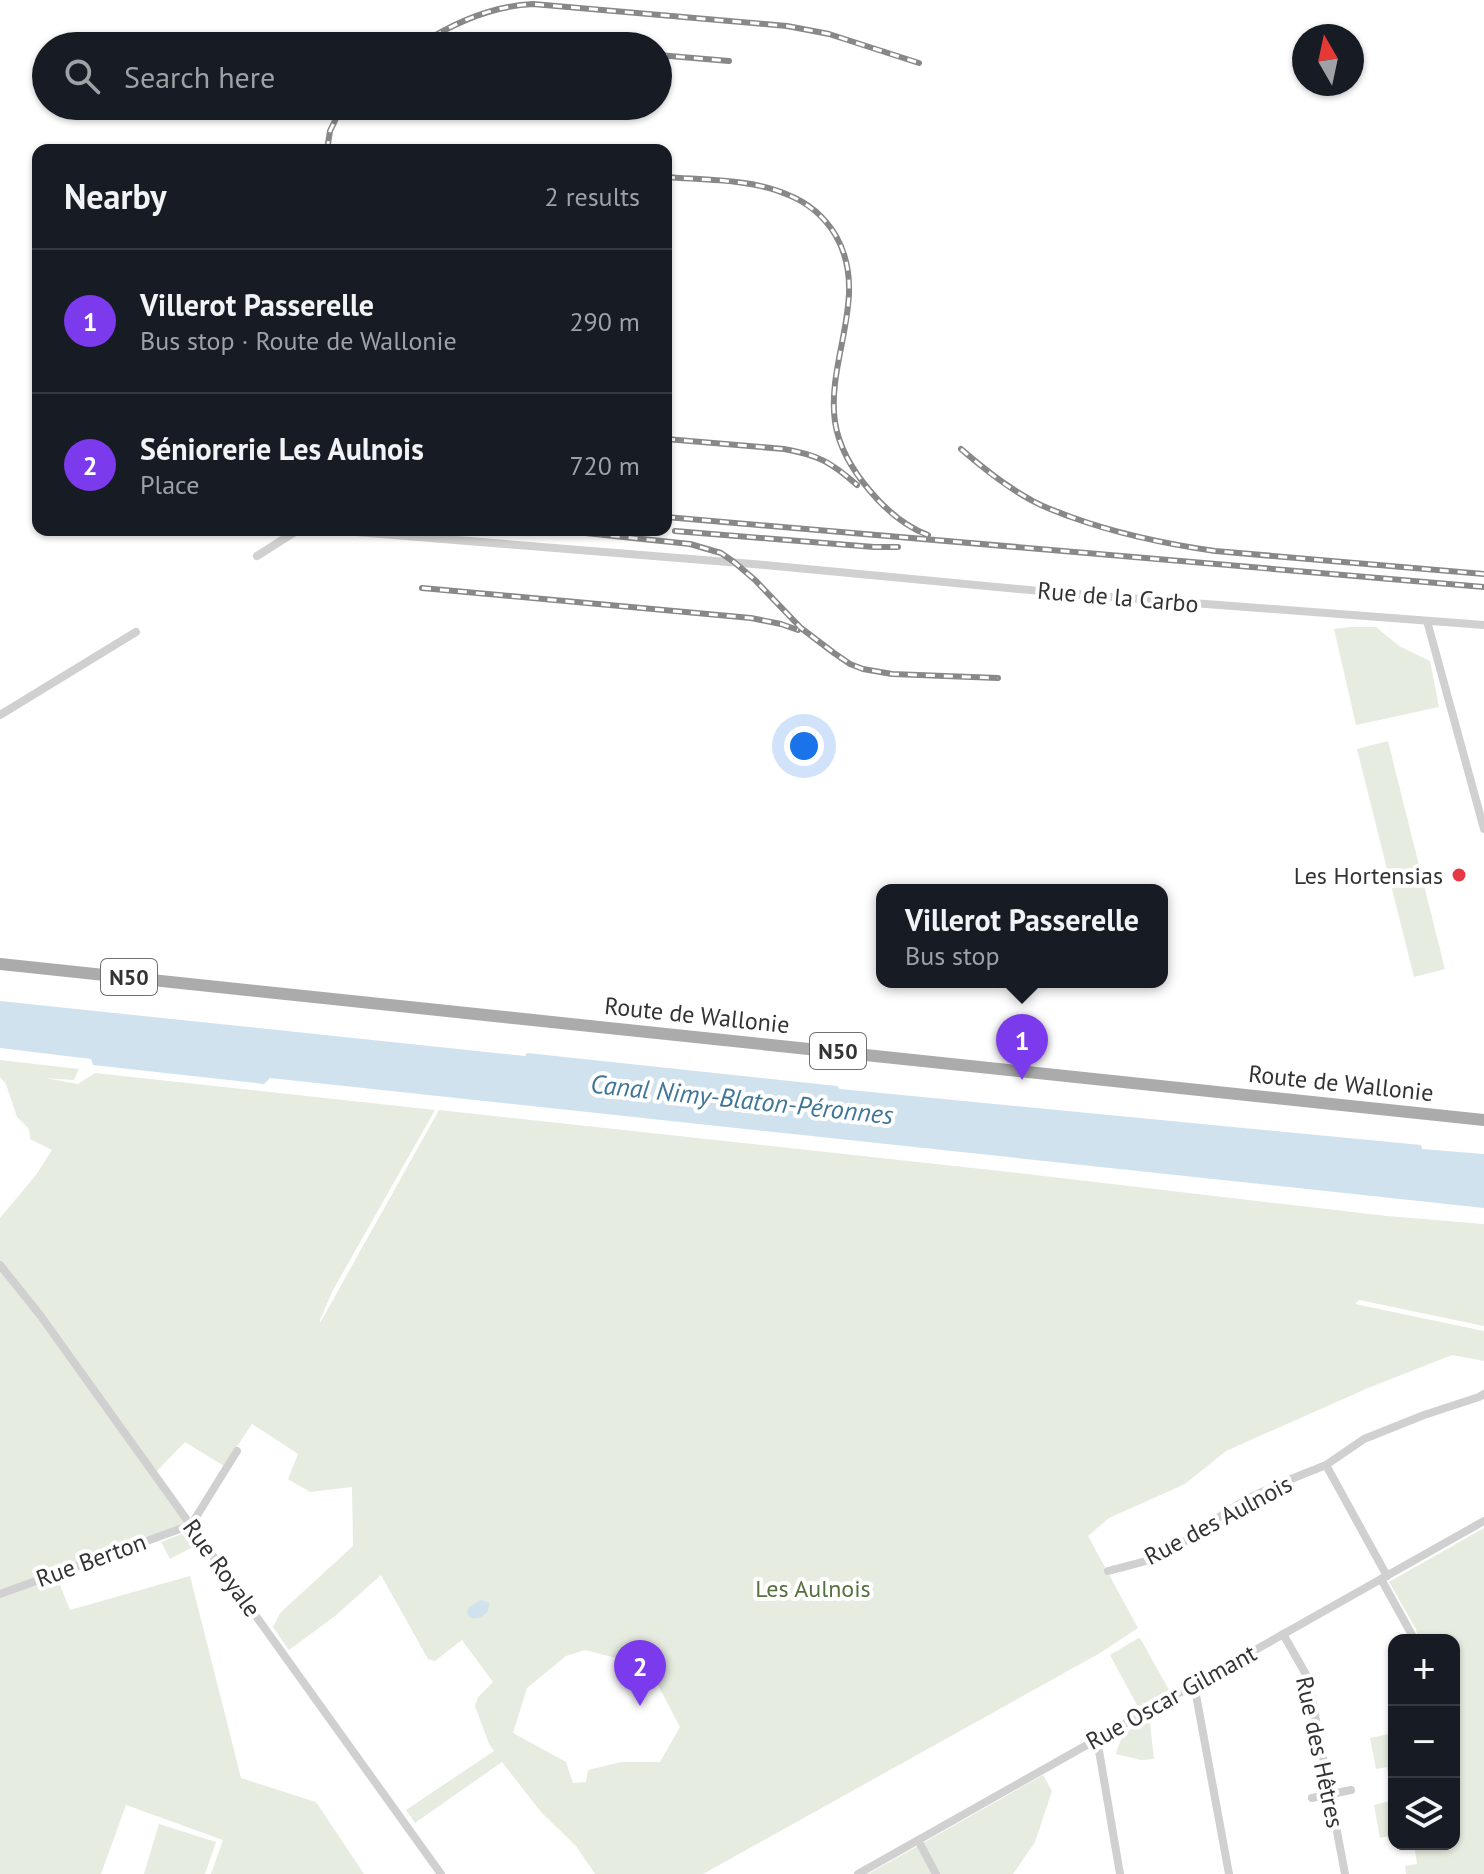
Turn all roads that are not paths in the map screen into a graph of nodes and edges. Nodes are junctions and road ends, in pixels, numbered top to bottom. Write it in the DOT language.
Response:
graph roads {
  1 [pos="289,536"];
  2 [pos="406,536"];
  3 [pos="257,556"];
  4 [pos="1427,621"];
  5 [pos="1484,625"];
  6 [pos="136,632"];
  7 [pos="0,715"];
  8 [pos="1484,829"];
  9 [pos="0,964"];
  10 [pos="1484,1120"];
  11 [pos="0,1265"];
  12 [pos="1484,1394"];
  13 [pos="237,1451"];
  14 [pos="1326,1465"];
  15 [pos="1484,1521"];
  16 [pos="191,1525"];
  17 [pos="1108,1571"];
  18 [pos="1384,1578"];
  19 [pos="0,1594"];
  20 [pos="1283,1634"];
  21 [pos="1412,1634"];
  22 [pos="1194,1684"];
  23 [pos="1097,1739"];
  24 [pos="1351,1790"];
  25 [pos="1331,1794"];
  26 [pos="1312,1798"];
  27 [pos="918,1840"];
  28 [pos="441,1874"];
  29 [pos="858,1874"];
  30 [pos="936,1874"];
  31 [pos="1120,1874"];
  32 [pos="1229,1874"];
  33 [pos="1345,1874"];
  1 -- 3 [label="street"];
  2 -- 4 [label="street, Rue de la Carbo"];
  4 -- 5 [label="street, Rue de la Carbo"];
  4 -- 8 [label="street"];
  6 -- 7 [label="street"];
  9 -- 10 [label="main road, Route de Wallonie / N50"];
  11 -- 16 [label="street, Rue Royale"];
  12 -- 14 [label="street, Rue des Aulnois"];
  13 -- 16 [label="street"];
  14 -- 17 [label="street, Rue des Aulnois"];
  14 -- 18 [label="street"];
  15 -- 18 [label="street, Rue Oscar Gilmant"];
  16 -- 19 [label="street, Rue Berton"];
  16 -- 28 [label="street, Rue Royale"];
  18 -- 20 [label="street, Rue Oscar Gilmant"];
  18 -- 21 [label="street"];
  20 -- 22 [label="street, Rue Oscar Gilmant"];
  20 -- 25 [label="street, Rue des Hêtres"];
  22 -- 23 [label="street, Rue Oscar Gilmant"];
  22 -- 32 [label="street"];
  23 -- 27 [label="street, Rue Oscar Gilmant"];
  23 -- 31 [label="street"];
  24 -- 25 [label="street"];
  25 -- 26 [label="street"];
  25 -- 33 [label="street, Rue des Hêtres"];
  27 -- 29 [label="street, Rue Oscar Gilmant"];
  27 -- 30 [label="street"];
}
